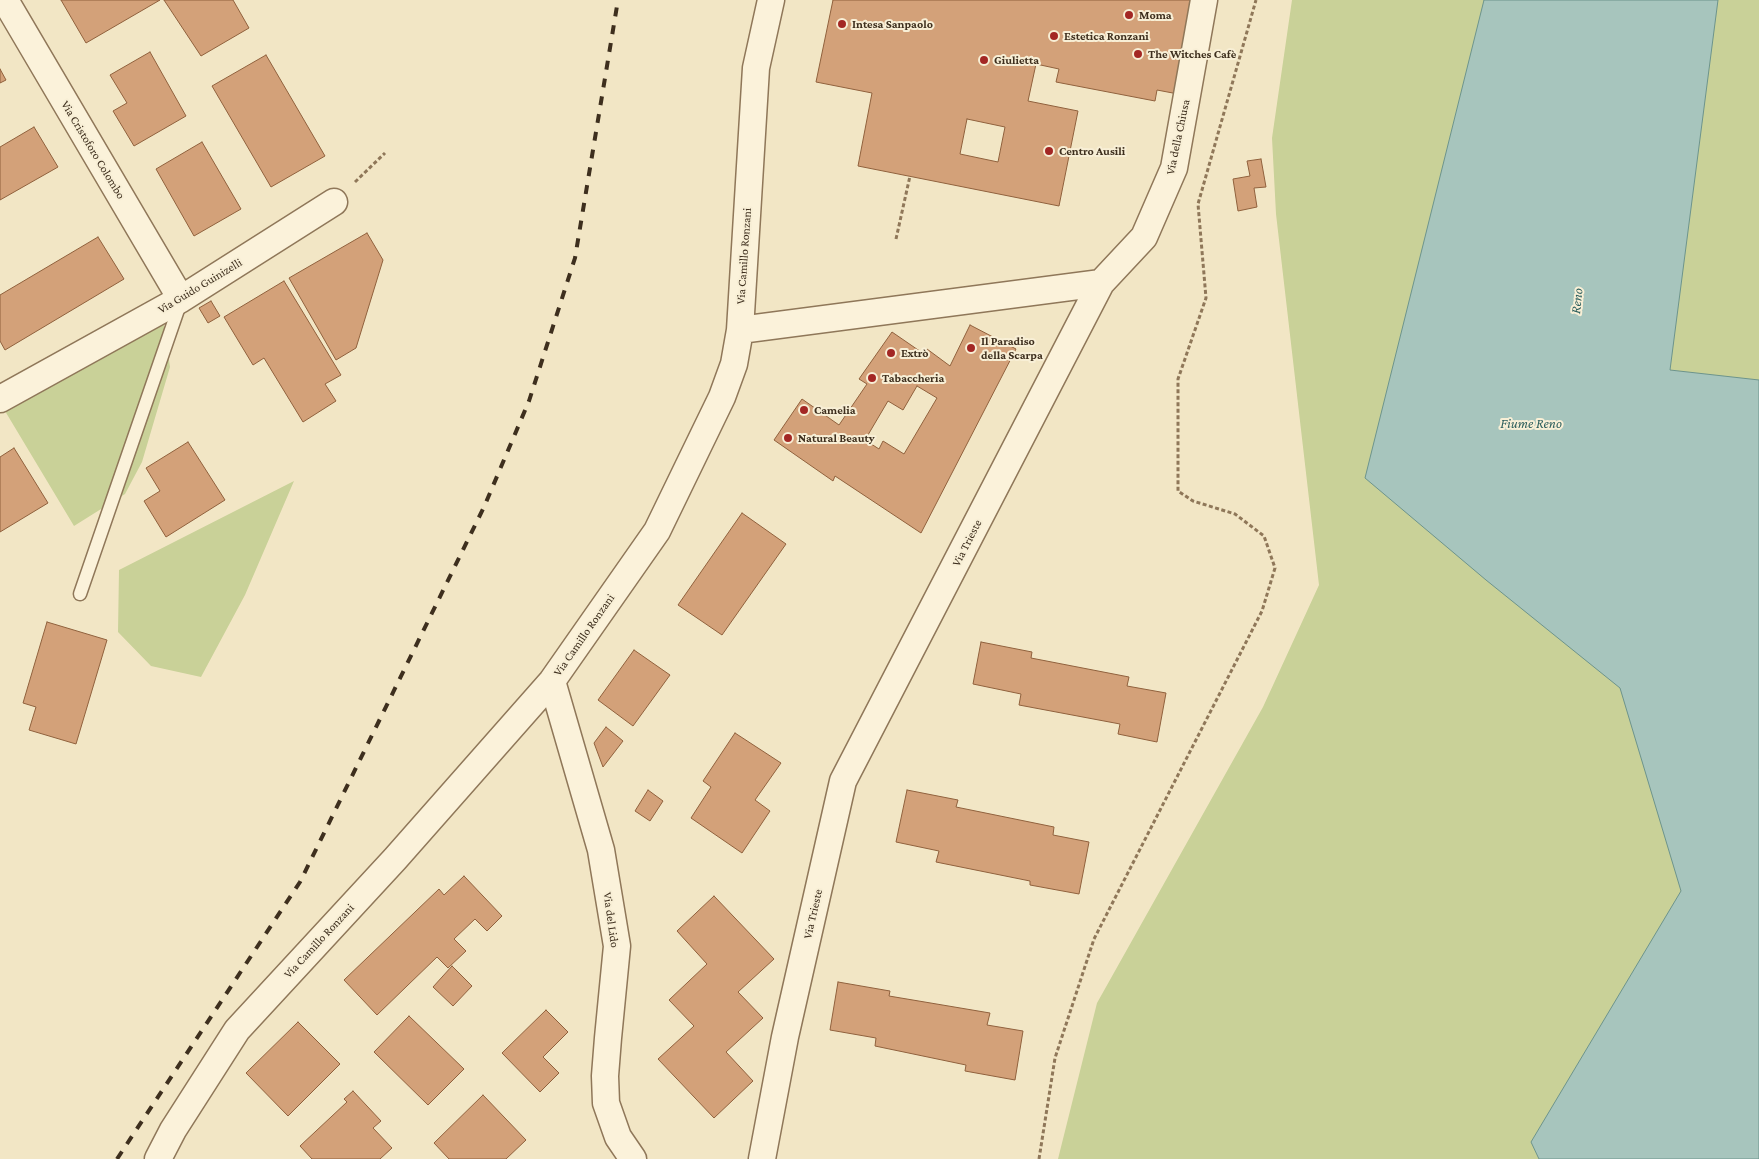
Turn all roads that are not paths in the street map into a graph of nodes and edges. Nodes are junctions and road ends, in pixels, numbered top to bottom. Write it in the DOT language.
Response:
graph roads {
  1 [pos="5,0"];
  2 [pos="772,0"];
  3 [pos="1204,0"];
  4 [pos="334,202"];
  5 [pos="1101,283"];
  6 [pos="181,299"];
  7 [pos="740,330"];
  8 [pos="0,399"];
  9 [pos="80,594"];
  10 [pos="552,681"];
  11 [pos="158,1159"];
  12 [pos="633,1159"];
  13 [pos="762,1159"];
  1 -- 6 [label="street, Via Cristoforo Colombo"];
  2 -- 7 [label="street, Via Camillo Ronzani"];
  3 -- 5 [label="street, Via della Chiusa"];
  4 -- 6 [label="street, Via Guido Guinizelli"];
  5 -- 7 [label="street"];
  5 -- 13 [label="street, Via Trieste"];
  6 -- 8 [label="street, Via Guido Guinizelli"];
  6 -- 9 [label="lane"];
  7 -- 10 [label="street, Via Camillo Ronzani"];
  10 -- 11 [label="street, Via Camillo Ronzani"];
  10 -- 12 [label="street, Via del Lido"];
}
